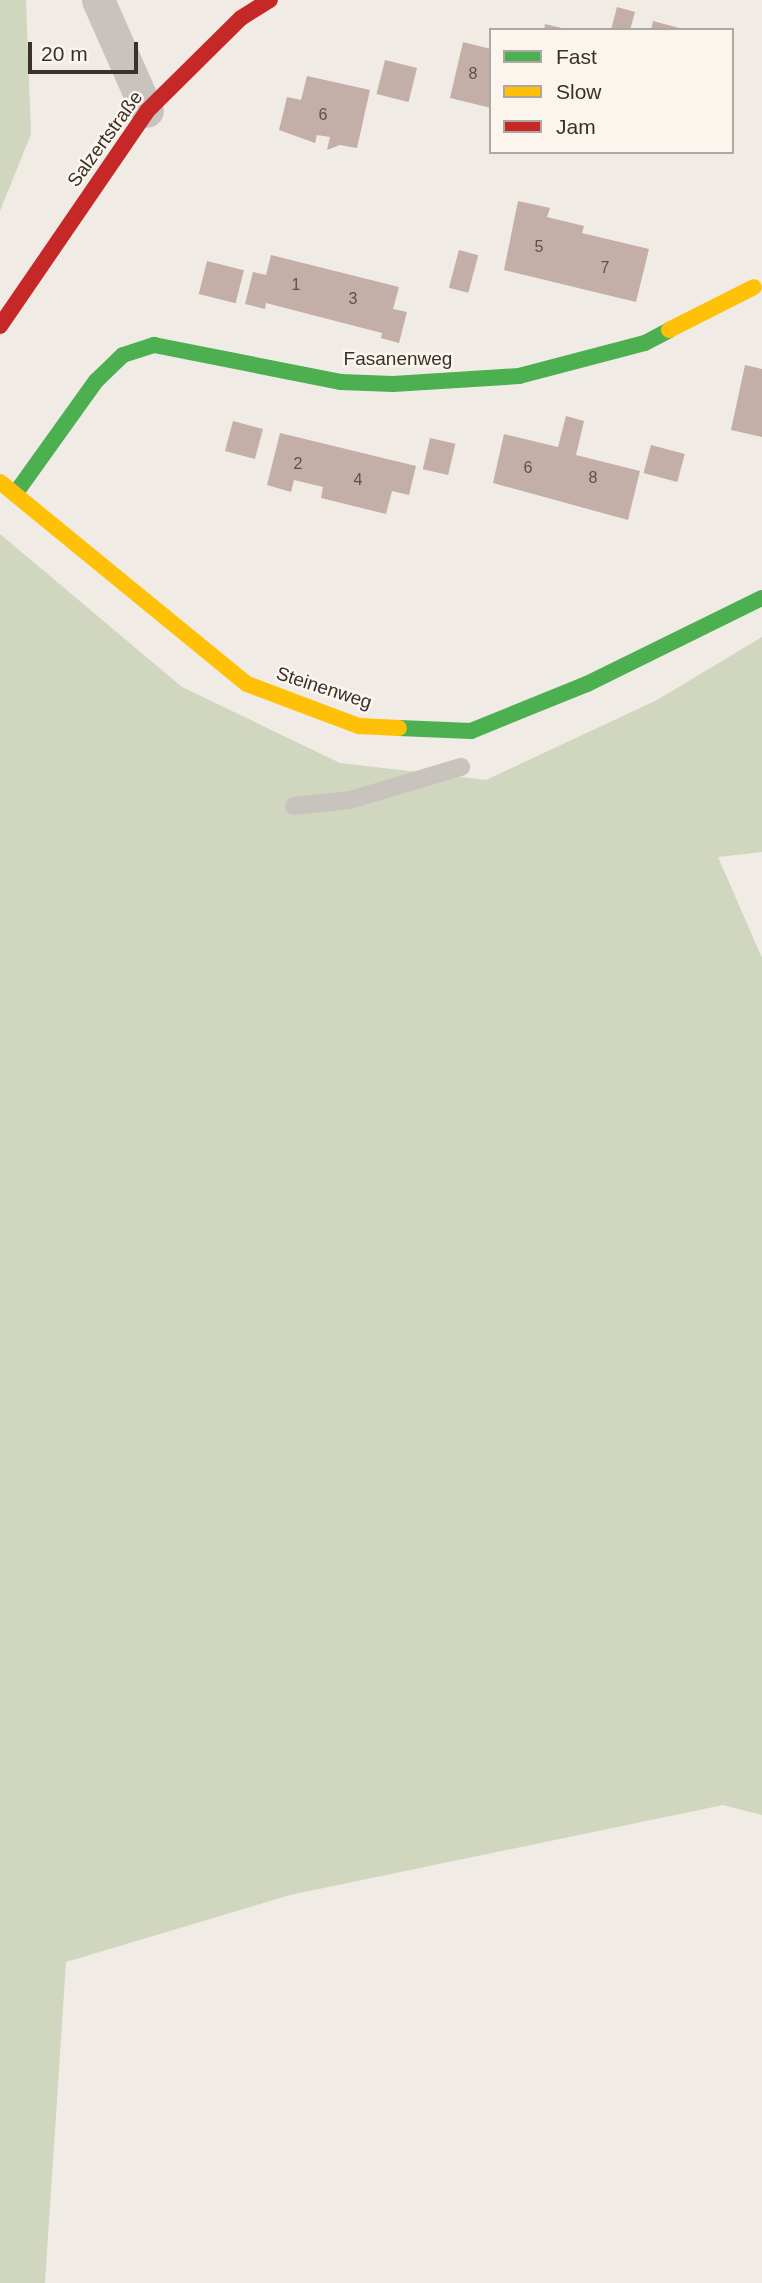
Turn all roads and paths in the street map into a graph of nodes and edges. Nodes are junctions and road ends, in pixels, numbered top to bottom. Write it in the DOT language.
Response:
graph roads {
  1 [pos="99,0"];
  2 [pos="270,0"];
  3 [pos="147,111"];
  4 [pos="754,287"];
  5 [pos="0,326"];
  6 [pos="0,482"];
  7 [pos="15,494"];
  8 [pos="762,598"];
  9 [pos="461,768"];
  10 [pos="294,806"];
  1 -- 3 [label="street"];
  2 -- 3 [label="street, Salzertstraße"];
  3 -- 5 [label="street, Salzertstraße"];
  4 -- 7 [label="street, Fasanenweg"];
  6 -- 7 [label="street, Steinenweg"];
  7 -- 8 [label="street, Steinenweg"];
  9 -- 10 [label="lane"];
}
